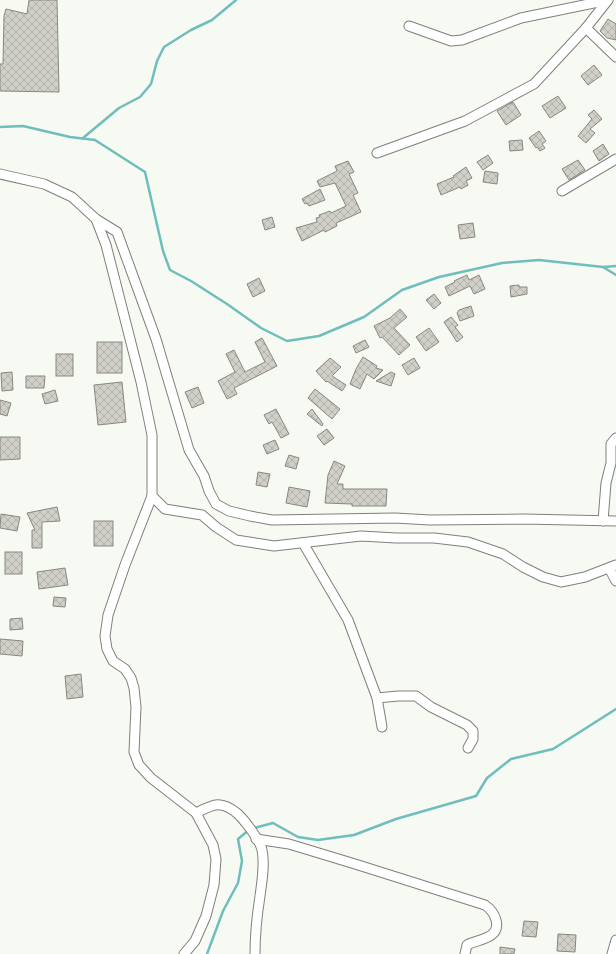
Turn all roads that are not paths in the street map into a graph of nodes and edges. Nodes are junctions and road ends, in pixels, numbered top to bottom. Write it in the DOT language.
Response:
graph roads {
  1 [pos="608,0"];
  2 [pos="409,26"];
  3 [pos="586,28"];
  4 [pos="616,57"];
  5 [pos="377,153"];
  6 [pos="616,159"];
  7 [pos="0,174"];
  8 [pos="562,191"];
  9 [pos="96,219"];
  10 [pos="616,438"];
  11 [pos="152,496"];
  12 [pos="216,504"];
  13 [pos="202,516"];
  14 [pos="603,520"];
  15 [pos="616,521"];
  16 [pos="303,543"];
  17 [pos="613,566"];
  18 [pos="616,581"];
  19 [pos="377,698"];
  20 [pos="382,727"];
  21 [pos="468,748"];
  22 [pos="196,813"];
  23 [pos="256,839"];
  24 [pos="616,940"];
  25 [pos="184,954"];
  26 [pos="255,954"];
  27 [pos="465,954"];
  28 [pos="612,954"];
  1 -- 2 [label="street"];
  1 -- 3 [label="street"];
  3 -- 4 [label="street"];
  3 -- 5 [label="street"];
  6 -- 8 [label="street"];
  7 -- 9 [label="street"];
  9 -- 11 [label="street"];
  9 -- 12 [label="street"];
  10 -- 14 [label="street"];
  11 -- 13 [label="street"];
  11 -- 22 [label="street"];
  12 -- 13 [label="street"];
  12 -- 14 [label="street"];
  13 -- 16 [label="street"];
  14 -- 15 [label="street"];
  16 -- 17 [label="street"];
  16 -- 19 [label="street"];
  17 -- 18 [label="street"];
  19 -- 20 [label="street"];
  19 -- 21 [label="street"];
  22 -- 23 [label="street"];
  22 -- 25 [label="street"];
  23 -- 26 [label="street"];
  23 -- 27 [label="street"];
  24 -- 28 [label="street"];
}
